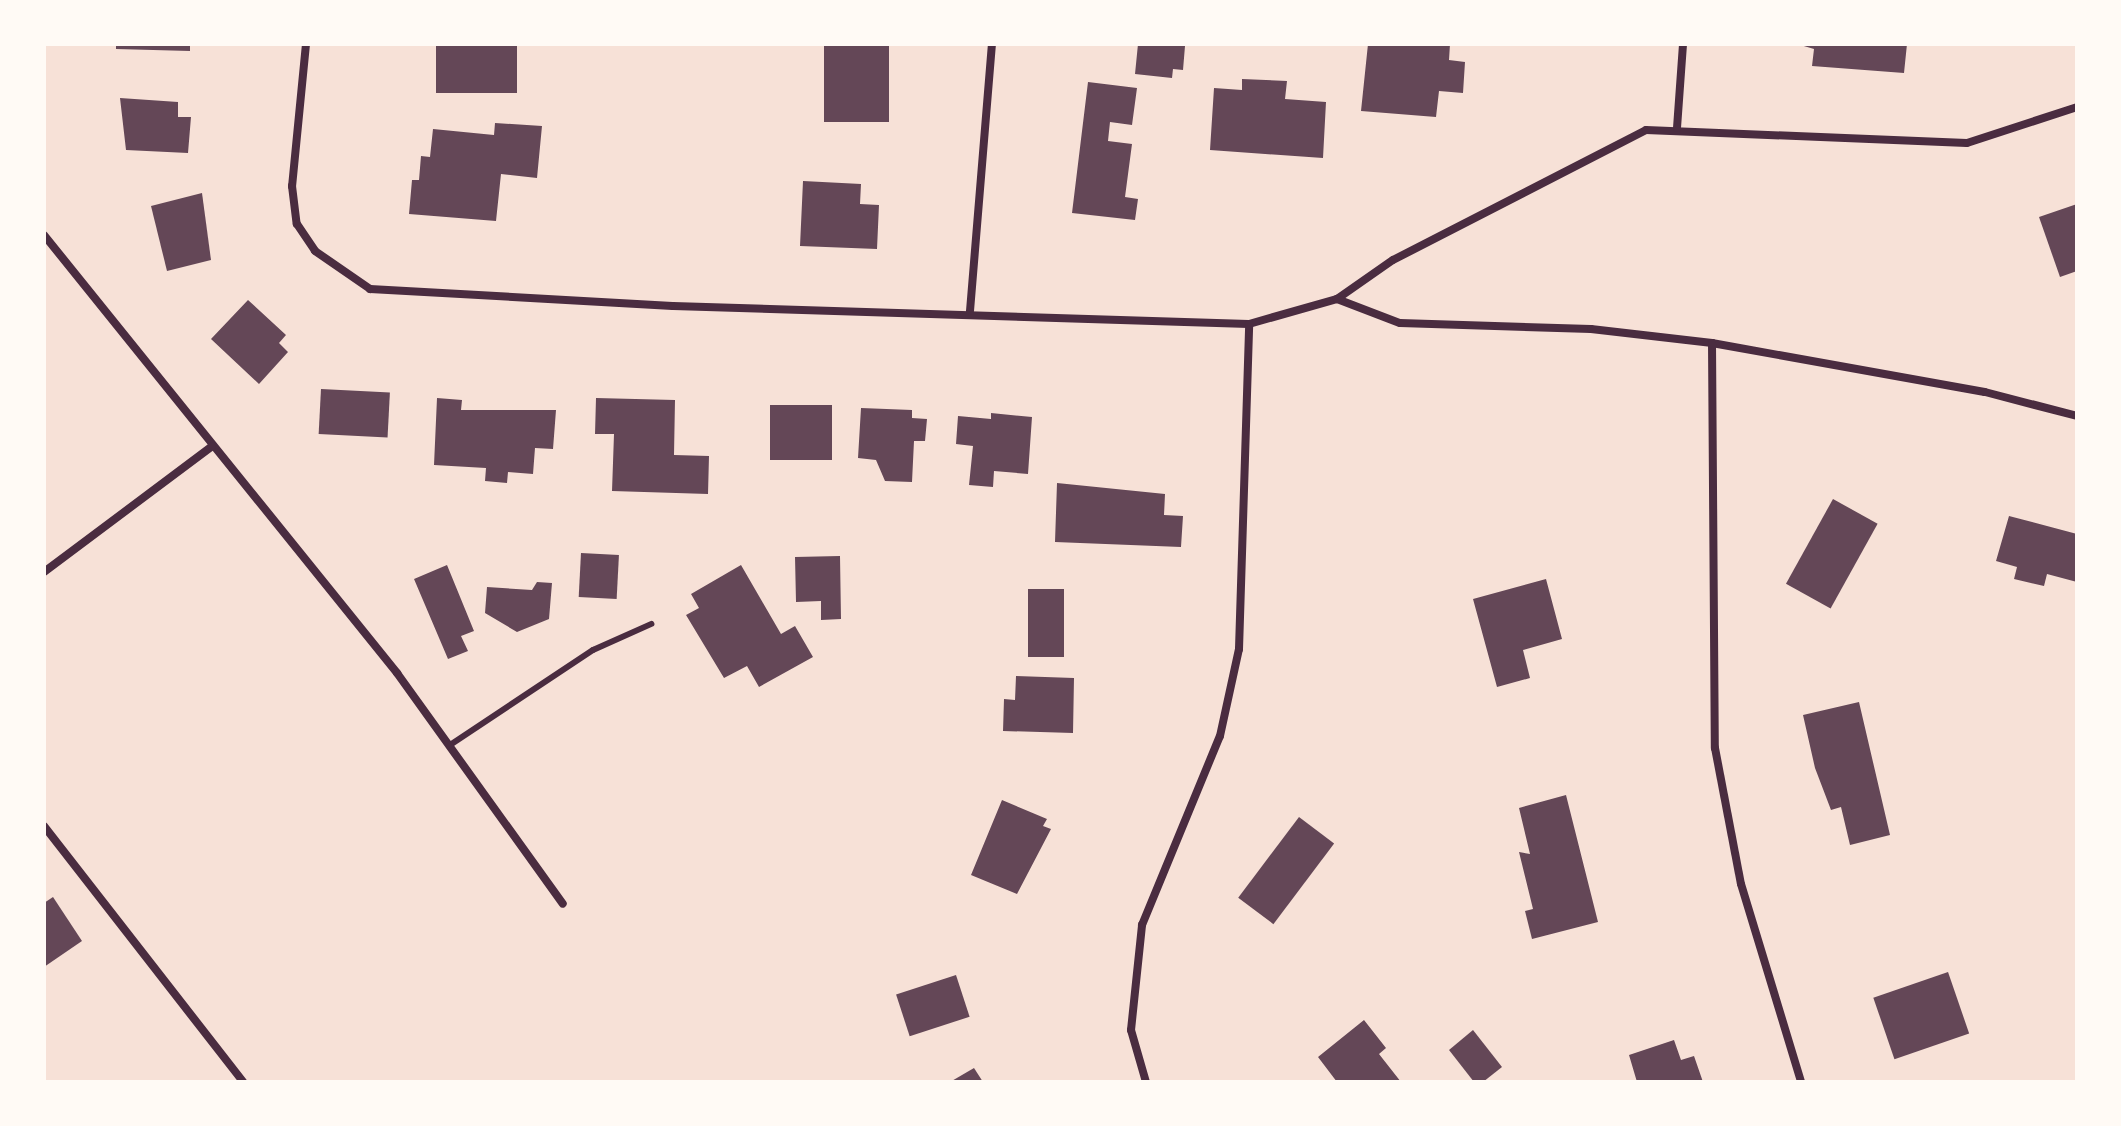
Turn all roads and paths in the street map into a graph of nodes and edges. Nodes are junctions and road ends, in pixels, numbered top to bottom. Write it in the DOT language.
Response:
graph roads {
  1 [pos="306,44"];
  2 [pos="992,44"];
  3 [pos="1683,44"];
  4 [pos="2077,107"];
  5 [pos="1677,128"];
  6 [pos="44,235"];
  7 [pos="1337,299"];
  8 [pos="970,311"];
  9 [pos="1249,324"];
  10 [pos="1712,343"];
  11 [pos="2077,416"];
  12 [pos="211,447"];
  13 [pos="44,572"];
  14 [pos="651,624"];
  15 [pos="450,745"];
  16 [pos="44,826"];
  17 [pos="563,904"];
  18 [pos="243,1082"];
  19 [pos="1146,1082"];
  20 [pos="1801,1082"];
  1 -- 8 [label="street"];
  2 -- 8 [label="street"];
  3 -- 5 [label="street"];
  4 -- 5 [label="street"];
  5 -- 7 [label="street"];
  6 -- 12 [label="street"];
  7 -- 9 [label="street"];
  7 -- 10 [label="street"];
  8 -- 9 [label="street"];
  9 -- 19 [label="street"];
  10 -- 11 [label="street"];
  10 -- 20 [label="street"];
  12 -- 13 [label="street"];
  12 -- 15 [label="street"];
  14 -- 15 [label="lane"];
  15 -- 17 [label="street"];
  16 -- 18 [label="street"];
}
